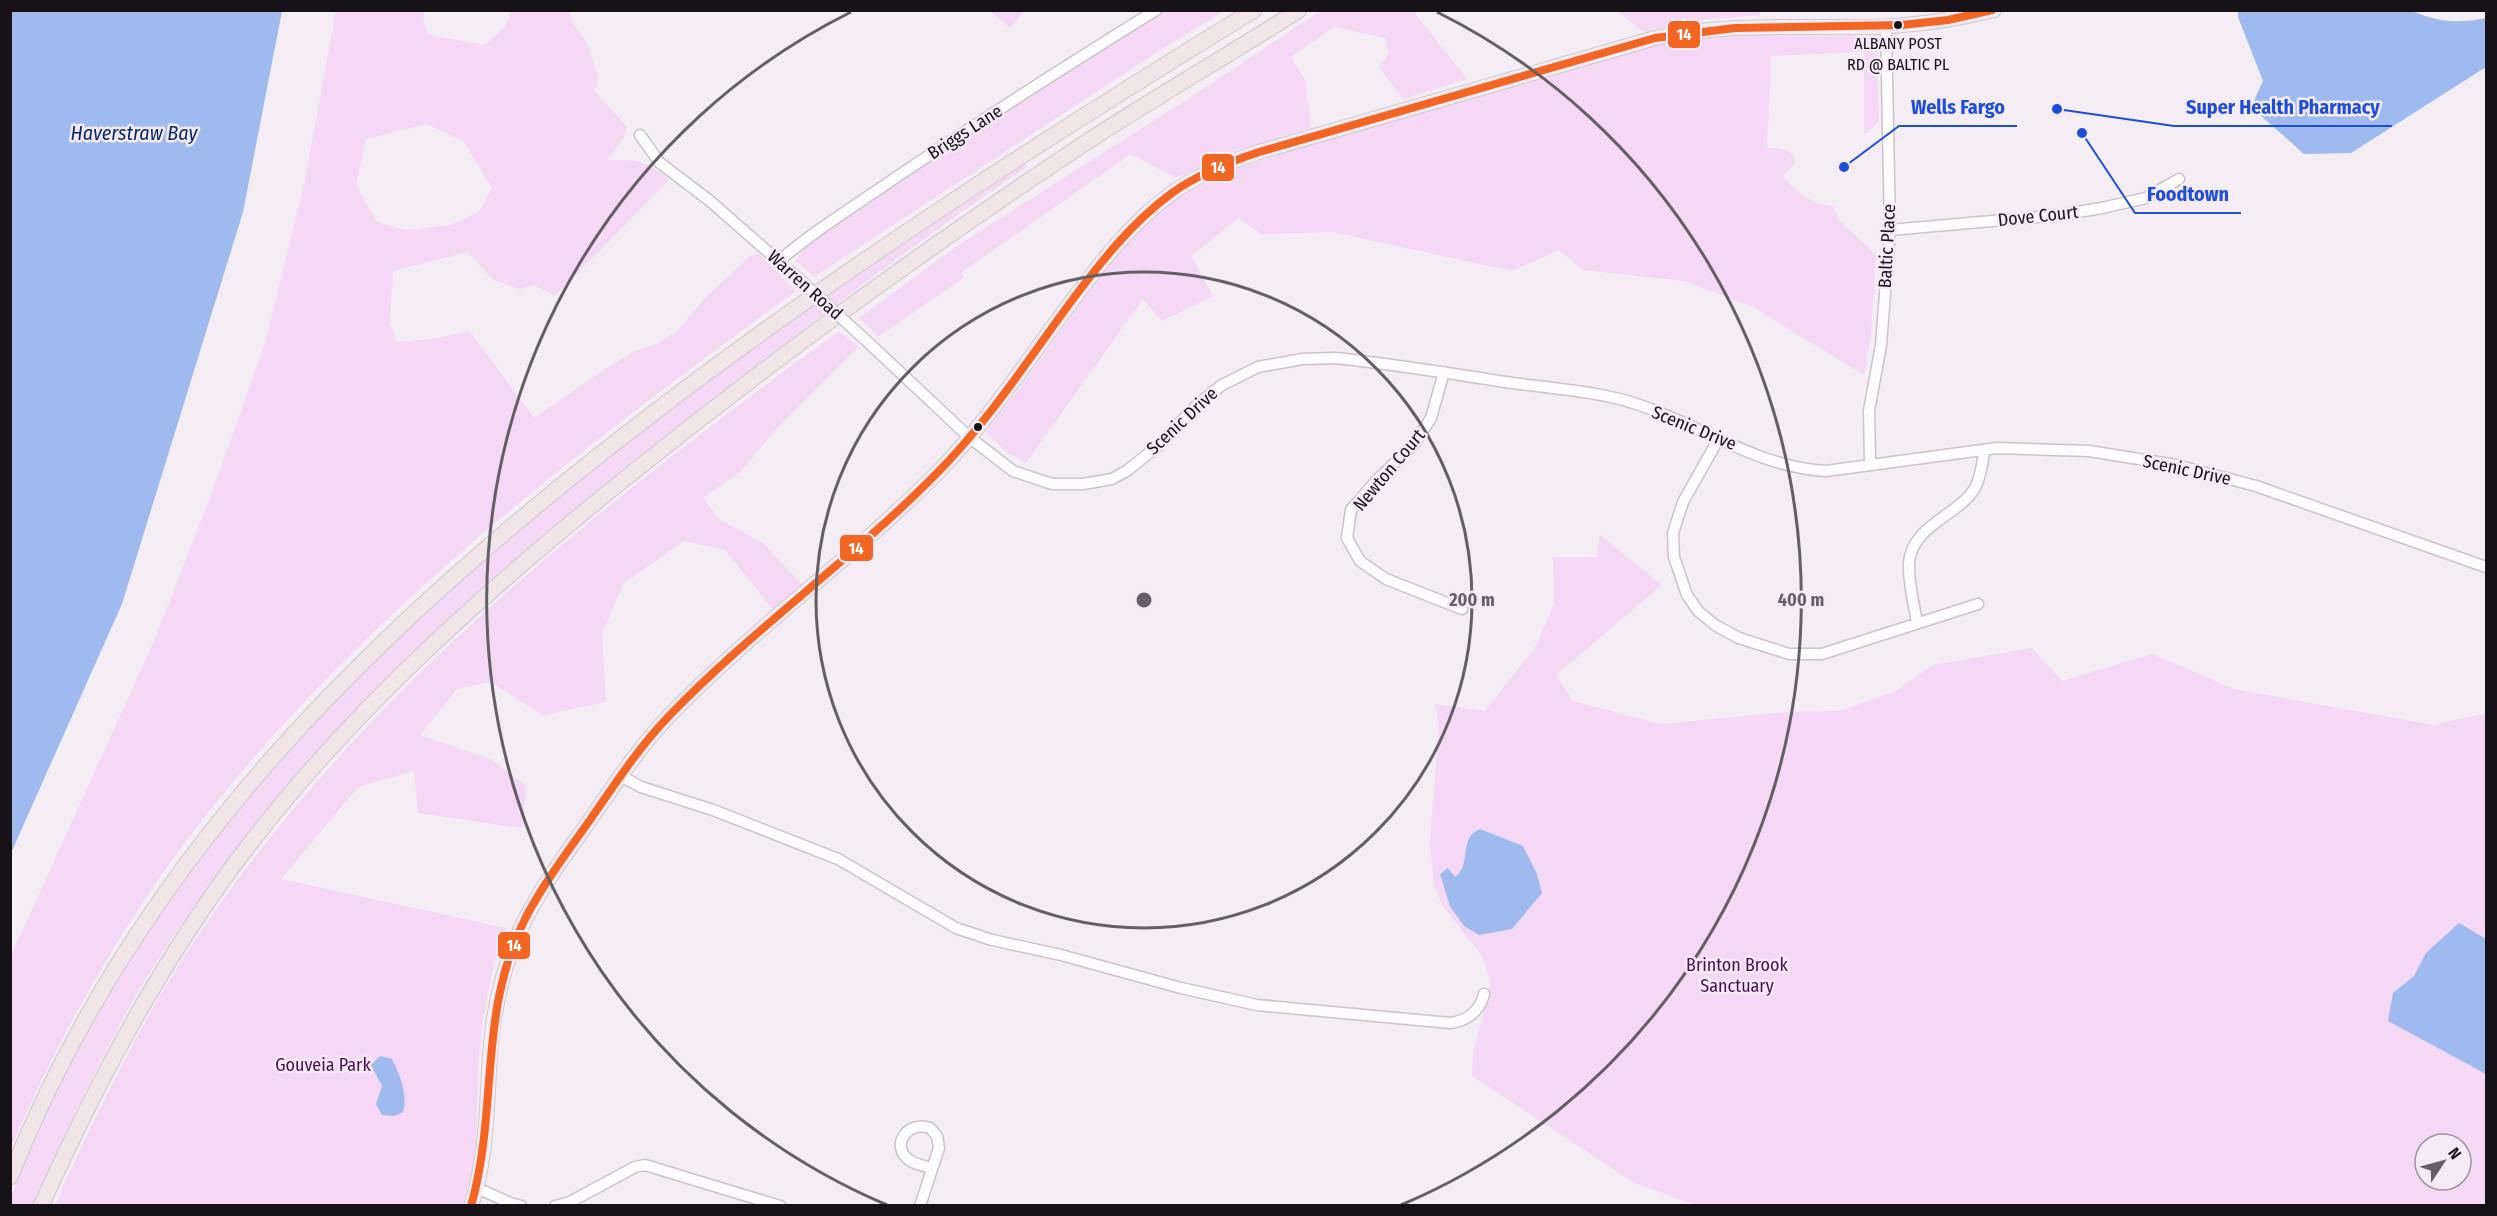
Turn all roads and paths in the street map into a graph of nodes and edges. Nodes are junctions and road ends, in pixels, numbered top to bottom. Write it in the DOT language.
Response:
graph roads {
  1 [pos="1156,10"];
  2 [pos="1254,10"];
  3 [pos="1299,10"];
  4 [pos="1994,10"];
  5 [pos="1886,26"];
  6 [pos="640,135"];
  7 [pos="2179,179"];
  8 [pos="1890,230"];
  9 [pos="779,261"];
  10 [pos="1444,372"];
  11 [pos="969,437"];
  12 [pos="1719,438"];
  13 [pos="1984,452"];
  14 [pos="1870,465"];
  15 [pos="2487,567"];
  16 [pos="1978,604"];
  17 [pos="1462,609"];
  18 [pos="1917,623"];
  19 [pos="621,776"];
  20 [pos="1484,994"];
  21 [pos="932,1168"];
  22 [pos="10,1177"];
  23 [pos="477,1188"];
  24 [pos="41,1206"];
  25 [pos="471,1206"];
  26 [pos="521,1206"];
  27 [pos="555,1206"];
  28 [pos="780,1206"];
  29 [pos="920,1206"];
  1 -- 9 [label="street, Briggs Lane"];
  2 -- 22 [label="highway"];
  3 -- 24 [label="highway"];
  4 -- 5 [label="main road"];
  5 -- 8 [label="street, Baltic Place"];
  5 -- 11 [label="main road"];
  6 -- 9 [label="street, Warren Road"];
  7 -- 8 [label="street, Dove Court"];
  8 -- 14 [label="street, Baltic Place"];
  9 -- 11 [label="street, Warren Road, bridge"];
  10 -- 11 [label="street, Scenic Drive"];
  10 -- 12 [label="street, Scenic Drive"];
  10 -- 17 [label="street, Newton Court"];
  11 -- 19 [label="main road"];
  12 -- 14 [label="street, Scenic Drive"];
  12 -- 18 [label="street"];
  13 -- 14 [label="street, Scenic Drive"];
  13 -- 15 [label="street, Scenic Drive"];
  13 -- 18 [label="street"];
  16 -- 18 [label="street"];
  19 -- 20 [label="street"];
  19 -- 23 [label="main road"];
  21 -- 29 [label="street"];
  23 -- 25 [label="main road"];
  23 -- 26 [label="street"];
  27 -- 28 [label="street"];
}
